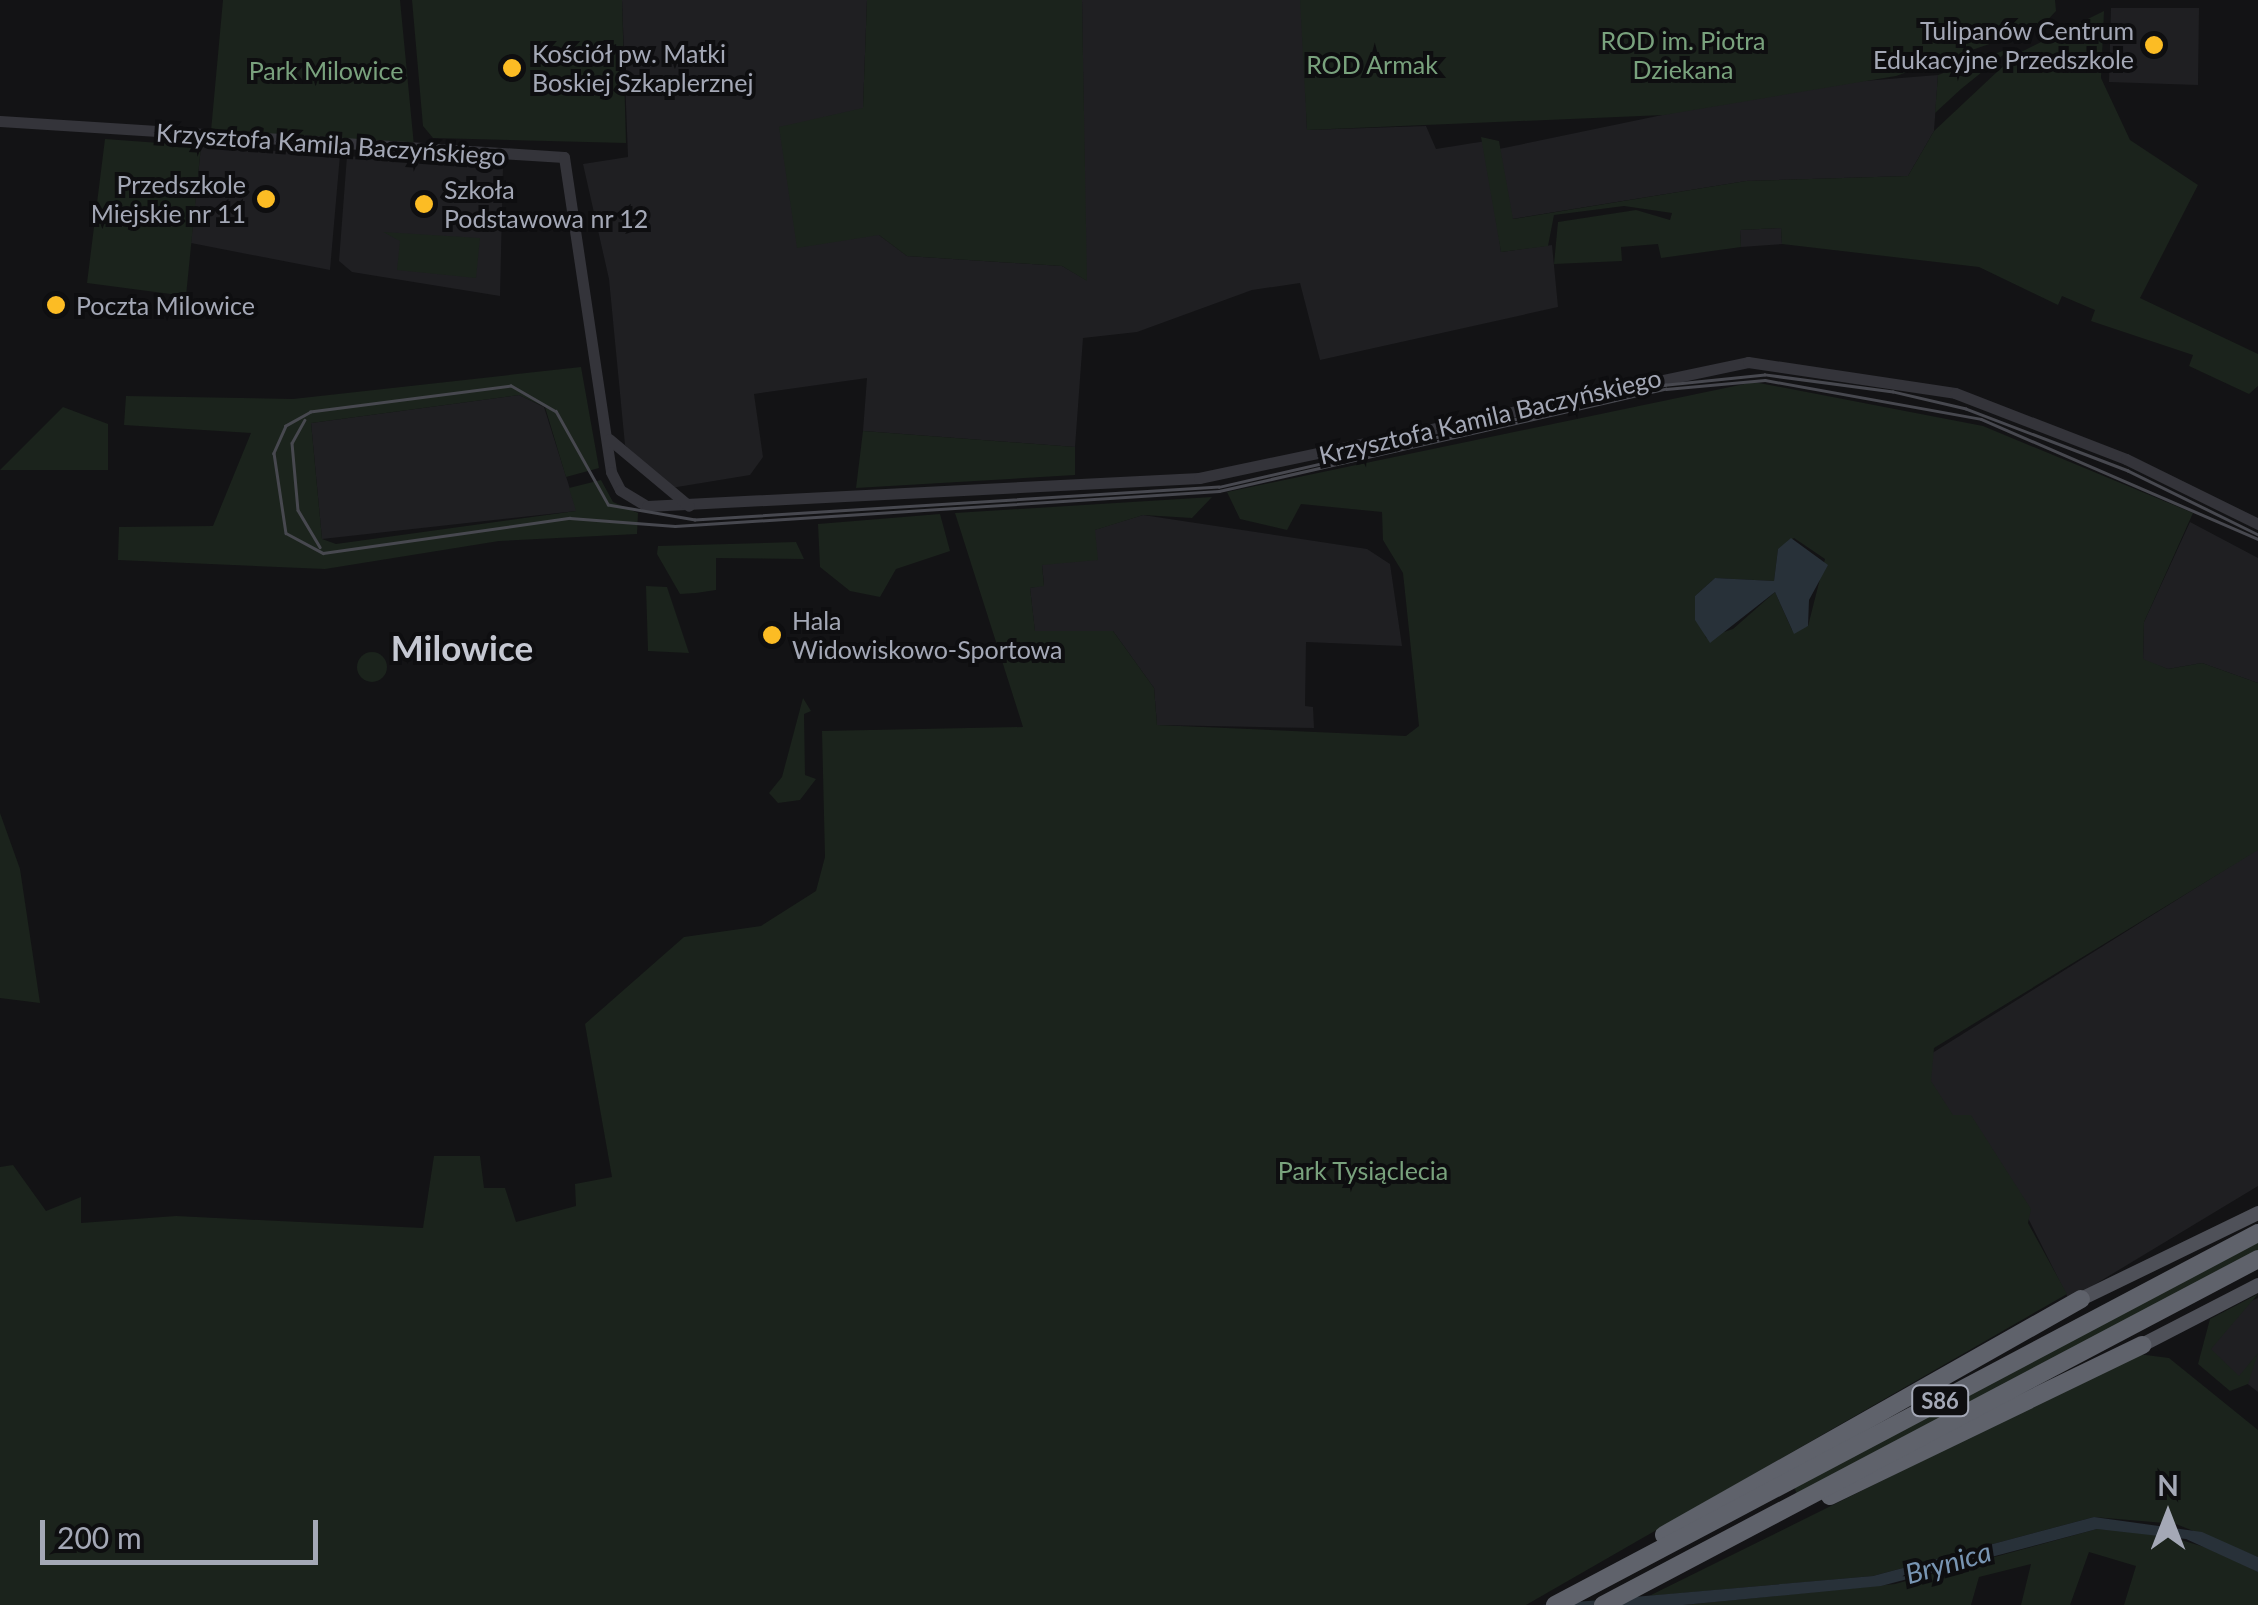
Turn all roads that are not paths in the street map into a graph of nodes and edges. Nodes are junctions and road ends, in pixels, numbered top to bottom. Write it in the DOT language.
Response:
graph roads {
  1 [pos="0,122"];
  2 [pos="606,432"];
  3 [pos="693,508"];
  4 [pos="2258,524"];
  5 [pos="2258,1213"];
  6 [pos="2258,1233"];
  7 [pos="2258,1259"];
  8 [pos="2258,1285"];
  9 [pos="2081,1299"];
  10 [pos="2142,1345"];
  11 [pos="1764,1520"];
  12 [pos="1630,1566"];
  13 [pos="1555,1605"];
  14 [pos="1603,1605"];
  1 -- 2 [label="street, Krzysztofa Kamila Baczyńskiego"];
  2 -- 3 [label="street"];
  2 -- 3 [label="street, Krzysztofa Kamila Baczyńskiego"];
  3 -- 4 [label="street, Krzysztofa Kamila Baczyńskiego"];
  5 -- 9 [label="main road"];
  6 -- 12 [label="highway, S86"];
  7 -- 11 [label="highway, S86"];
  8 -- 10 [label="main road"];
  9 -- 12 [label="highway"];
  10 -- 11 [label="highway"];
  11 -- 14 [label="highway, S86"];
  12 -- 13 [label="highway, S86"];
}
